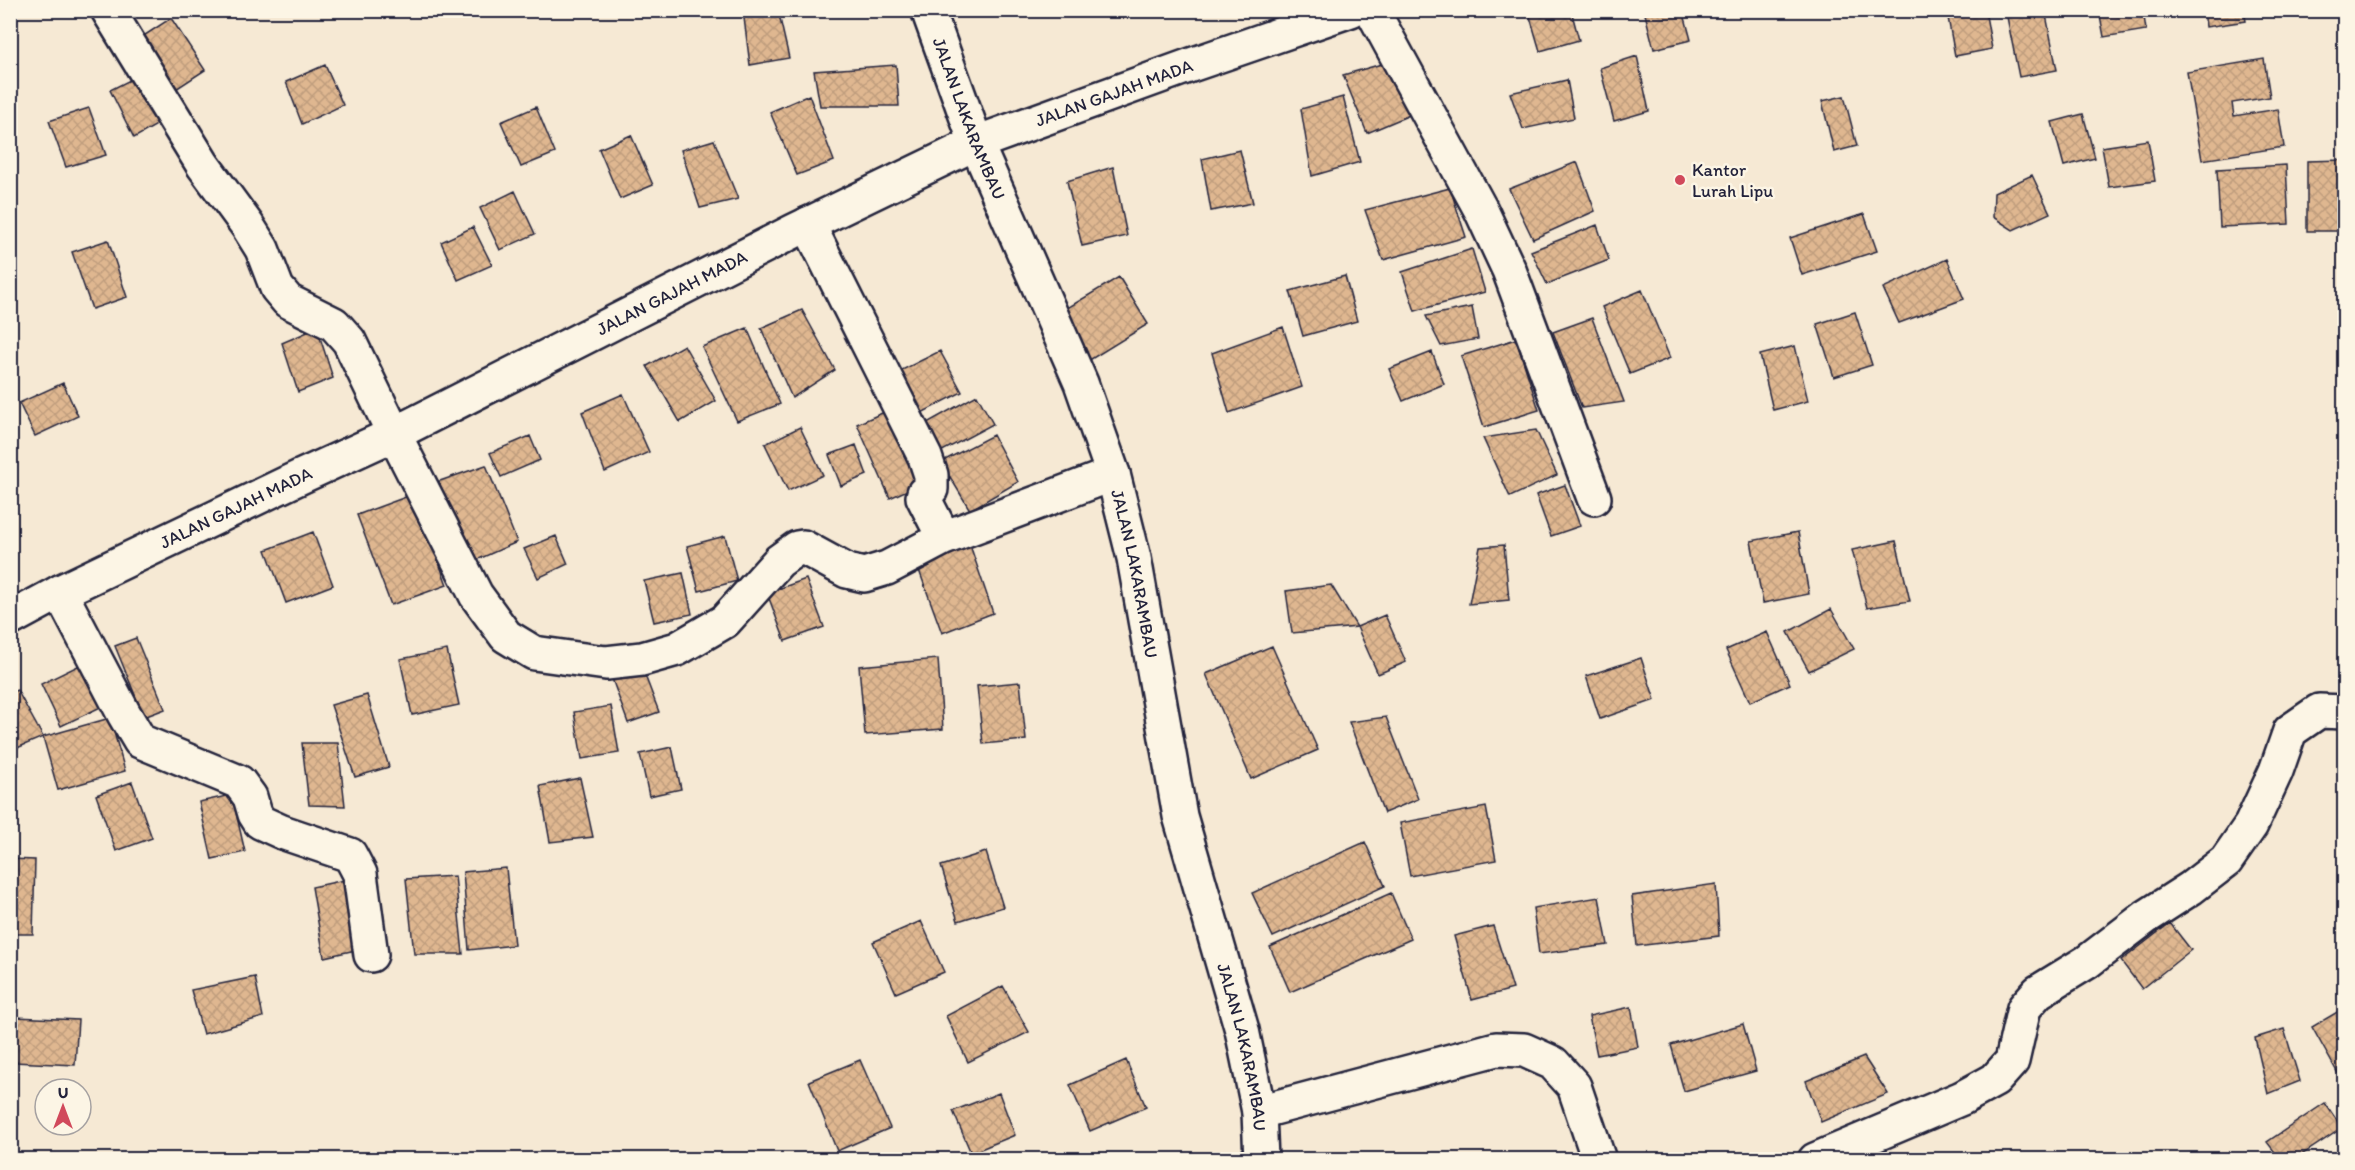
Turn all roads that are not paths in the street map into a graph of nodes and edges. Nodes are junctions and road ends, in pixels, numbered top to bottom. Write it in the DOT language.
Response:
graph roads {
  1 [pos="108,10"];
  2 [pos="928,10"];
  3 [pos="1351,10"];
  4 [pos="1372,10"];
  5 [pos="976,143"];
  6 [pos="808,224"];
  7 [pos="394,435"];
  8 [pos="1113,474"];
  9 [pos="1594,498"];
  10 [pos="944,538"];
  11 [pos="60,592"];
  12 [pos="11,617"];
  13 [pos="2344,712"];
  14 [pos="371,955"];
  15 [pos="1259,1112"];
  16 [pos="1261,1160"];
  17 [pos="1599,1160"];
  18 [pos="1815,1160"];
  1 -- 7 [label="main road"];
  2 -- 5 [label="main road, JALAN LAKARAMBAU"];
  3 -- 5 [label="main road, JALAN GAJAH MADA"];
  4 -- 9 [label="main road"];
  5 -- 6 [label="main road, JALAN GAJAH MADA"];
  5 -- 8 [label="main road, JALAN LAKARAMBAU"];
  6 -- 7 [label="main road, JALAN GAJAH MADA"];
  6 -- 10 [label="main road"];
  7 -- 10 [label="main road"];
  7 -- 11 [label="main road, JALAN GAJAH MADA"];
  8 -- 10 [label="main road"];
  8 -- 15 [label="main road, JALAN LAKARAMBAU"];
  11 -- 12 [label="main road, JALAN GAJAH MADA"];
  11 -- 14 [label="main road"];
  13 -- 18 [label="main road"];
  15 -- 16 [label="main road, JALAN LAKARAMBAU"];
  15 -- 17 [label="main road"];
}
